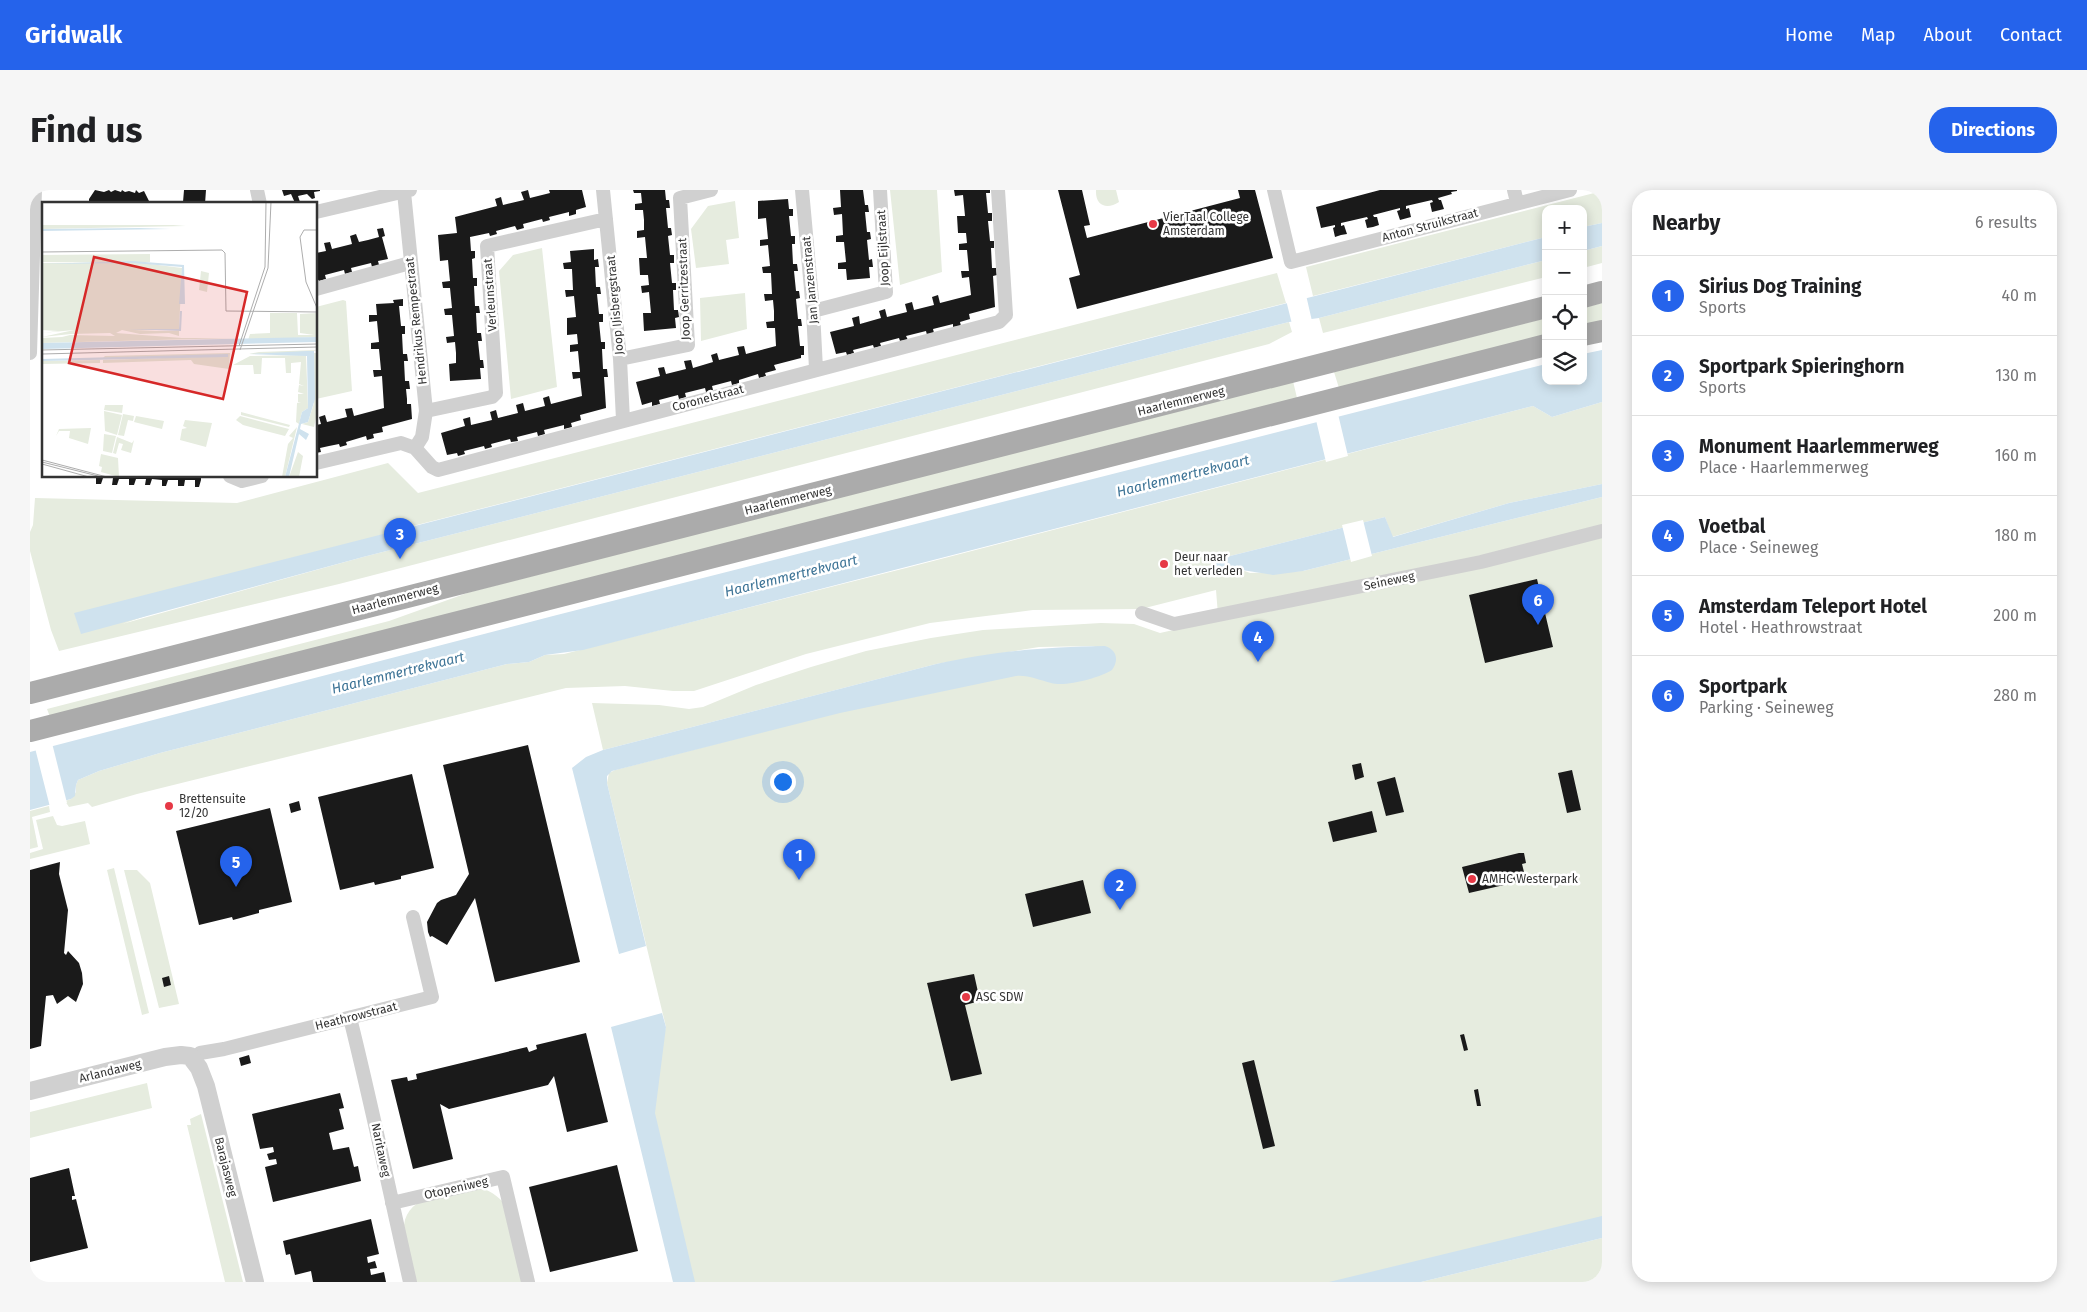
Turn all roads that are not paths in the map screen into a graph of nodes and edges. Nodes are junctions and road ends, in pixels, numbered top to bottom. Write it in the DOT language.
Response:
graph roads {
  1 [pos="35,190"];
  2 [pos="603,190"];
  3 [pos="711,190"];
  4 [pos="802,190"];
  5 [pos="880,190"];
  6 [pos="998,190"];
  7 [pos="1570,190"];
  8 [pos="407,191"];
  9 [pos="1278,191"];
  10 [pos="1516,196"];
  11 [pos="318,212"];
  12 [pos="32,217"];
  13 [pos="606,219"];
  14 [pos="410,263"];
  15 [pos="318,288"];
  16 [pos="1602,292"];
  17 [pos="1587,296"];
  18 [pos="1542,308"];
  19 [pos="813,311"];
  20 [pos="1602,330"];
  21 [pos="1587,334"];
  22 [pos="1542,346"];
  23 [pos="30,353"];
  24 [pos="620,359"];
  25 [pos="816,370"];
  26 [pos="426,411"];
  27 [pos="623,420"];
  28 [pos="415,448"];
  29 [pos="318,463"];
  30 [pos="235,478"];
  31 [pos="254,478"];
  32 [pos="1602,531"];
  33 [pos="1142,613"];
  34 [pos="30,693"];
  35 [pos="30,731"];
  36 [pos="413,917"];
  37 [pos="350,1018"];
  38 [pos="195,1055"];
  39 [pos="30,1092"];
  40 [pos="392,1203"];
  41 [pos="254,1282"];
  42 [pos="410,1282"];
  43 [pos="528,1282"];
  1 -- 12 [label="street"];
  2 -- 13 [label="street, Joop IJisbergstraat"];
  3 -- 24 [label="street, Joop Gerritzestraat"];
  4 -- 19 [label="street, Jan Janzenstraat"];
  5 -- 19 [label="street, Joop Eijlstraat"];
  6 -- 25 [label="street, Coronelstraat"];
  7 -- 10 [label="street, Anton Struikstraat"];
  8 -- 11 [label="street"];
  8 -- 14 [label="street, Hendrikus Rempestraat"];
  9 -- 10 [label="street, Anton Struikstraat"];
  12 -- 23 [label="street"];
  13 -- 24 [label="street, Joop IJisbergstraat"];
  13 -- 26 [label="street, Verleunstraat"];
  14 -- 15 [label="street"];
  14 -- 26 [label="street, Hendrikus Rempestraat"];
  16 -- 17 [label="main road"];
  18 -- 34 [label="main road, Haarlemmerweg"];
  19 -- 25 [label="street, Jan Janzenstraat"];
  20 -- 21 [label="main road"];
  22 -- 35 [label="main road"];
  24 -- 27 [label="street, Joop IJisbergstraat"];
  25 -- 27 [label="street, Coronelstraat"];
  26 -- 28 [label="street, Hendrikus Rempestraat"];
  27 -- 28 [label="street, Coronelstraat"];
  28 -- 29 [label="street"];
  30 -- 31 [label="street"];
  32 -- 33 [label="street, Seineweg"];
  36 -- 37 [label="street, Heathrowstraat"];
  37 -- 38 [label="street, Heathrowstraat"];
  37 -- 40 [label="street, Naritaweg"];
  38 -- 39 [label="street, Arlandaweg"];
  38 -- 41 [label="street, Barajasweg"];
  40 -- 42 [label="street, Naritaweg"];
  40 -- 43 [label="street, Otopeniweg"];
}
